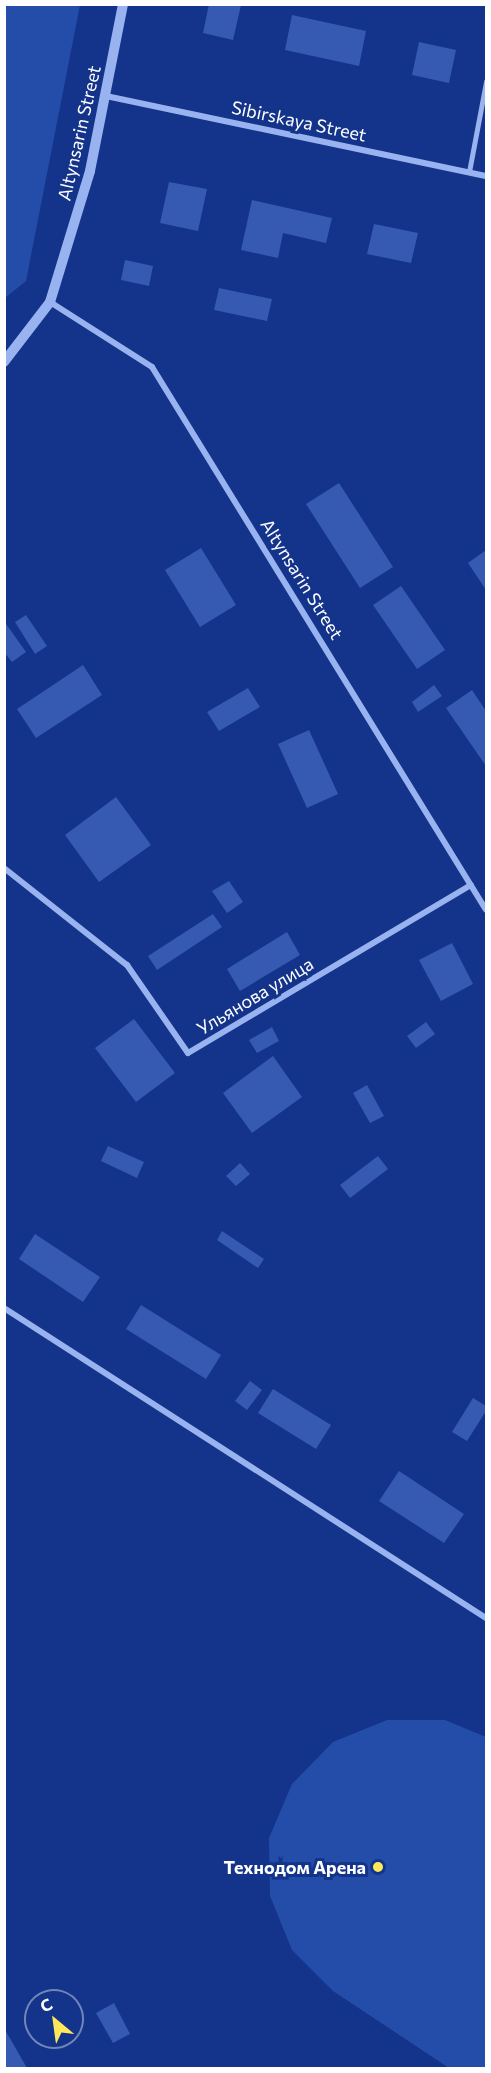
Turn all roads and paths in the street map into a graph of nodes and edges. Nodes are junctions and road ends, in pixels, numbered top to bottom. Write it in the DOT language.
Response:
graph roads {
  1 [pos="123,4"];
  2 [pos="486,82"];
  3 [pos="106,96"];
  4 [pos="469,172"];
  5 [pos="486,176"];
  6 [pos="50,302"];
  7 [pos="4,362"];
  8 [pos="4,867"];
  9 [pos="471,885"];
  10 [pos="486,910"];
  11 [pos="4,1308"];
  12 [pos="486,1618"];
  1 -- 3 [label="street, Altynsarin Street"];
  2 -- 4 [label="lane"];
  3 -- 4 [label="street, Sibirskaya Street"];
  3 -- 6 [label="street, Altynsarin Street"];
  4 -- 5 [label="street, Sibirskaya Street"];
  6 -- 7 [label="street, Altynsarin Street"];
  6 -- 9 [label="street, Altynsarin Street"];
  8 -- 9 [label="street, Ульянова улица"];
  9 -- 10 [label="street, Altynsarin Street"];
  11 -- 12 [label="street"];
}
